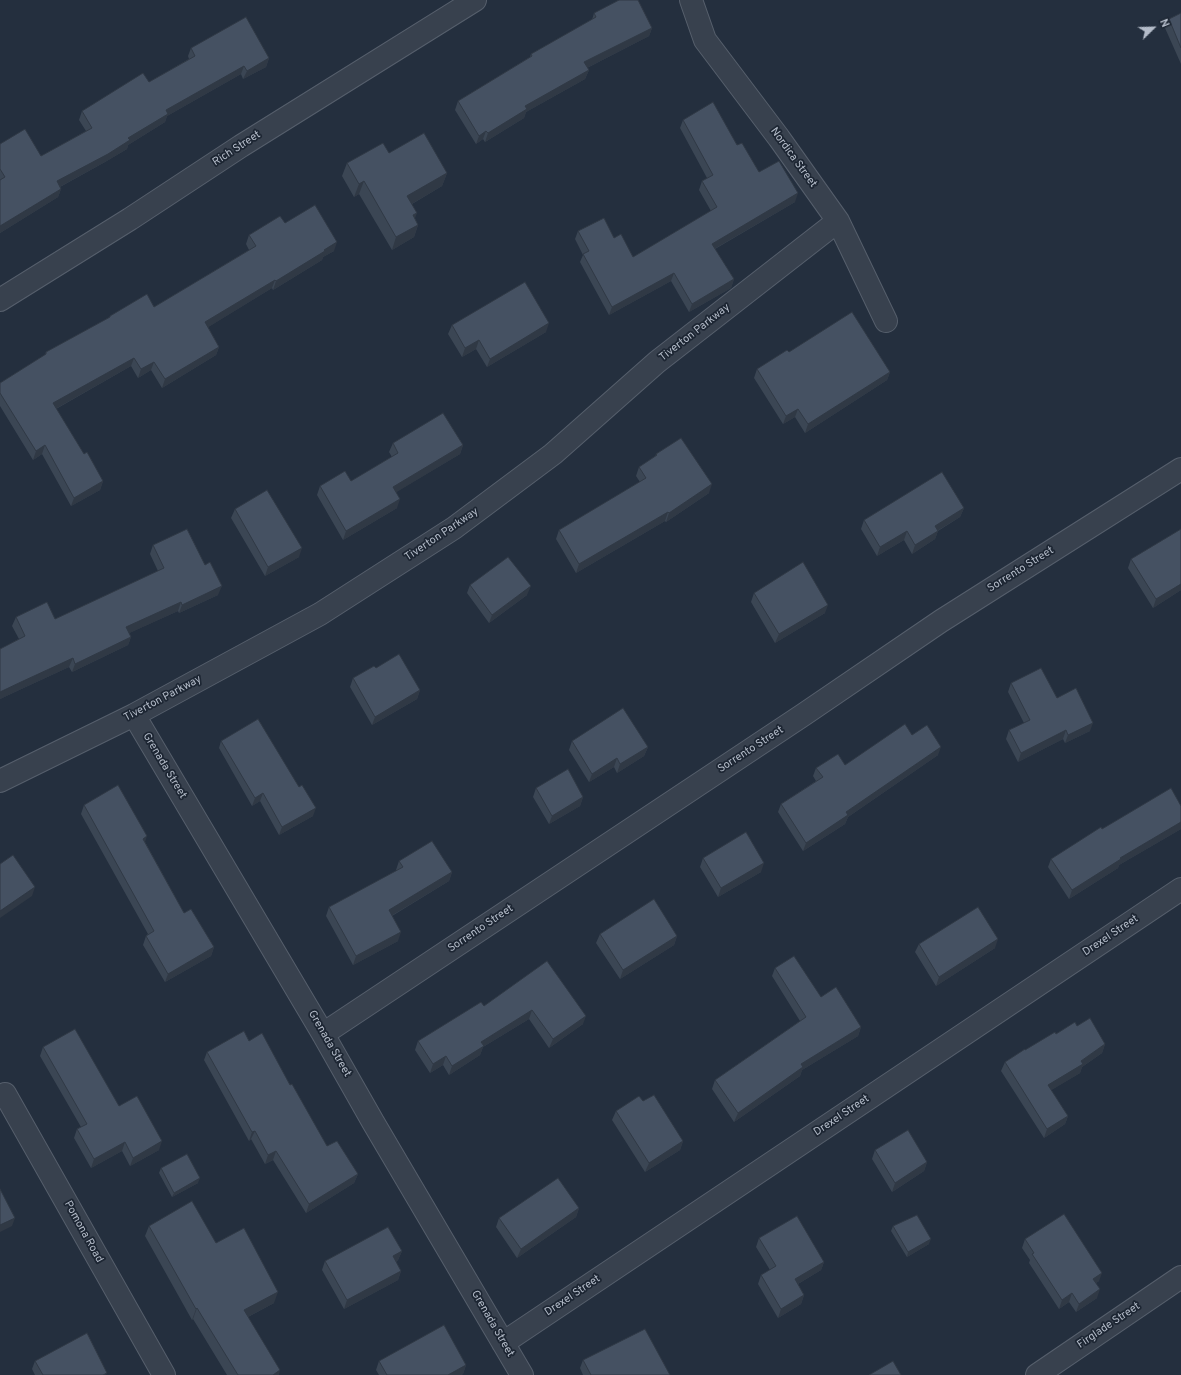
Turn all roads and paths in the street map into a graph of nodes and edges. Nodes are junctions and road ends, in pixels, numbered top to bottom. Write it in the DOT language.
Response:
graph roads {
  1 [pos="475,0"];
  2 [pos="691,0"];
  3 [pos="838,221"];
  4 [pos="0,300"];
  5 [pos="886,321"];
  6 [pos="1181,469"];
  7 [pos="134,715"];
  8 [pos="0,780"];
  9 [pos="1181,889"];
  10 [pos="323,1034"];
  11 [pos="0,1097"];
  12 [pos="1181,1277"];
  13 [pos="503,1343"];
  14 [pos="164,1375"];
  15 [pos="522,1375"];
  16 [pos="1037,1375"];
  1 -- 4 [label="street, Rich Street"];
  2 -- 3 [label="street, Nordica Street"];
  3 -- 5 [label="street, Nordica Street"];
  3 -- 7 [label="street, Tiverton Parkway"];
  6 -- 10 [label="street, Sorrento Street"];
  7 -- 8 [label="street, Tiverton Parkway"];
  7 -- 10 [label="street, Grenada Street"];
  9 -- 13 [label="street, Drexel Street"];
  10 -- 13 [label="street, Grenada Street"];
  11 -- 14 [label="street, Pomona Road"];
  12 -- 16 [label="street, Firglade Street"];
  13 -- 15 [label="street, Grenada Street"];
}
